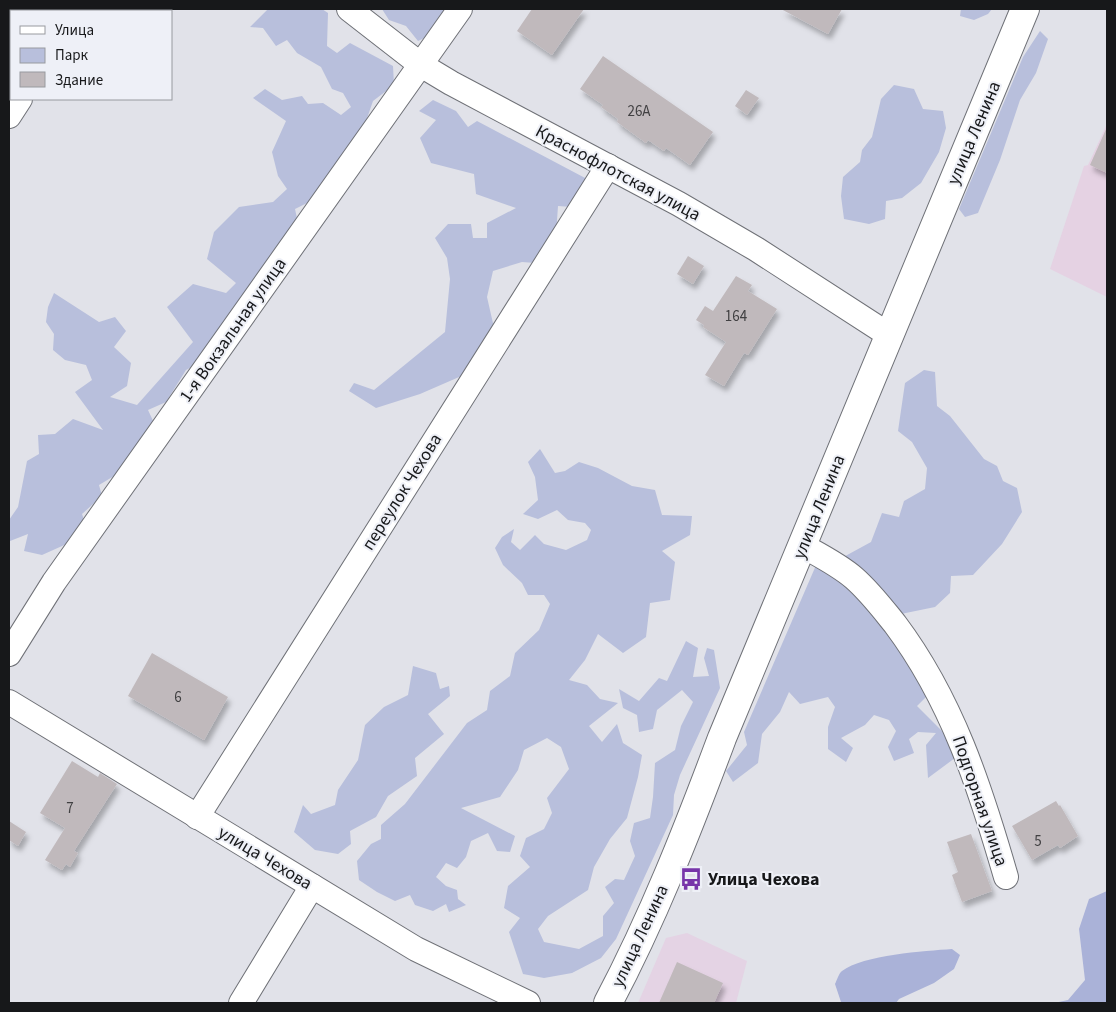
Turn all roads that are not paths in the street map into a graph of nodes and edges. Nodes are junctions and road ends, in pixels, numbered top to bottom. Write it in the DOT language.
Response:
graph roads {
  1 [pos="349,9"];
  2 [pos="460,9"];
  3 [pos="1026,9"];
  4 [pos="421,64"];
  5 [pos="19,100"];
  6 [pos="9,116"];
  7 [pos="608,166"];
  8 [pos="889,335"];
  9 [pos="803,546"];
  10 [pos="9,654"];
  11 [pos="9,702"];
  12 [pos="197,817"];
  13 [pos="1006,877"];
  14 [pos="312,886"];
  15 [pos="240,1003"];
  16 [pos="528,1003"];
  17 [pos="608,1003"];
  1 -- 4 [label="street, Краснофлотская улица"];
  2 -- 4 [label="street, 1-я Вокзальная улица"];
  3 -- 8 [label="main road, улица Ленина"];
  4 -- 7 [label="street, Краснофлотская улица"];
  4 -- 10 [label="street, 1-я Вокзальная улица"];
  5 -- 6 [label="street"];
  7 -- 8 [label="street, Краснофлотская улица"];
  7 -- 12 [label="street, переулок Чехова"];
  8 -- 9 [label="main road, улица Ленина"];
  9 -- 13 [label="street, Подгорная улица"];
  9 -- 17 [label="main road, улица Ленина"];
  11 -- 12 [label="street, улица Чехова"];
  12 -- 14 [label="street, улица Чехова"];
  14 -- 15 [label="street"];
  14 -- 16 [label="street, улица Чехова"];
}
